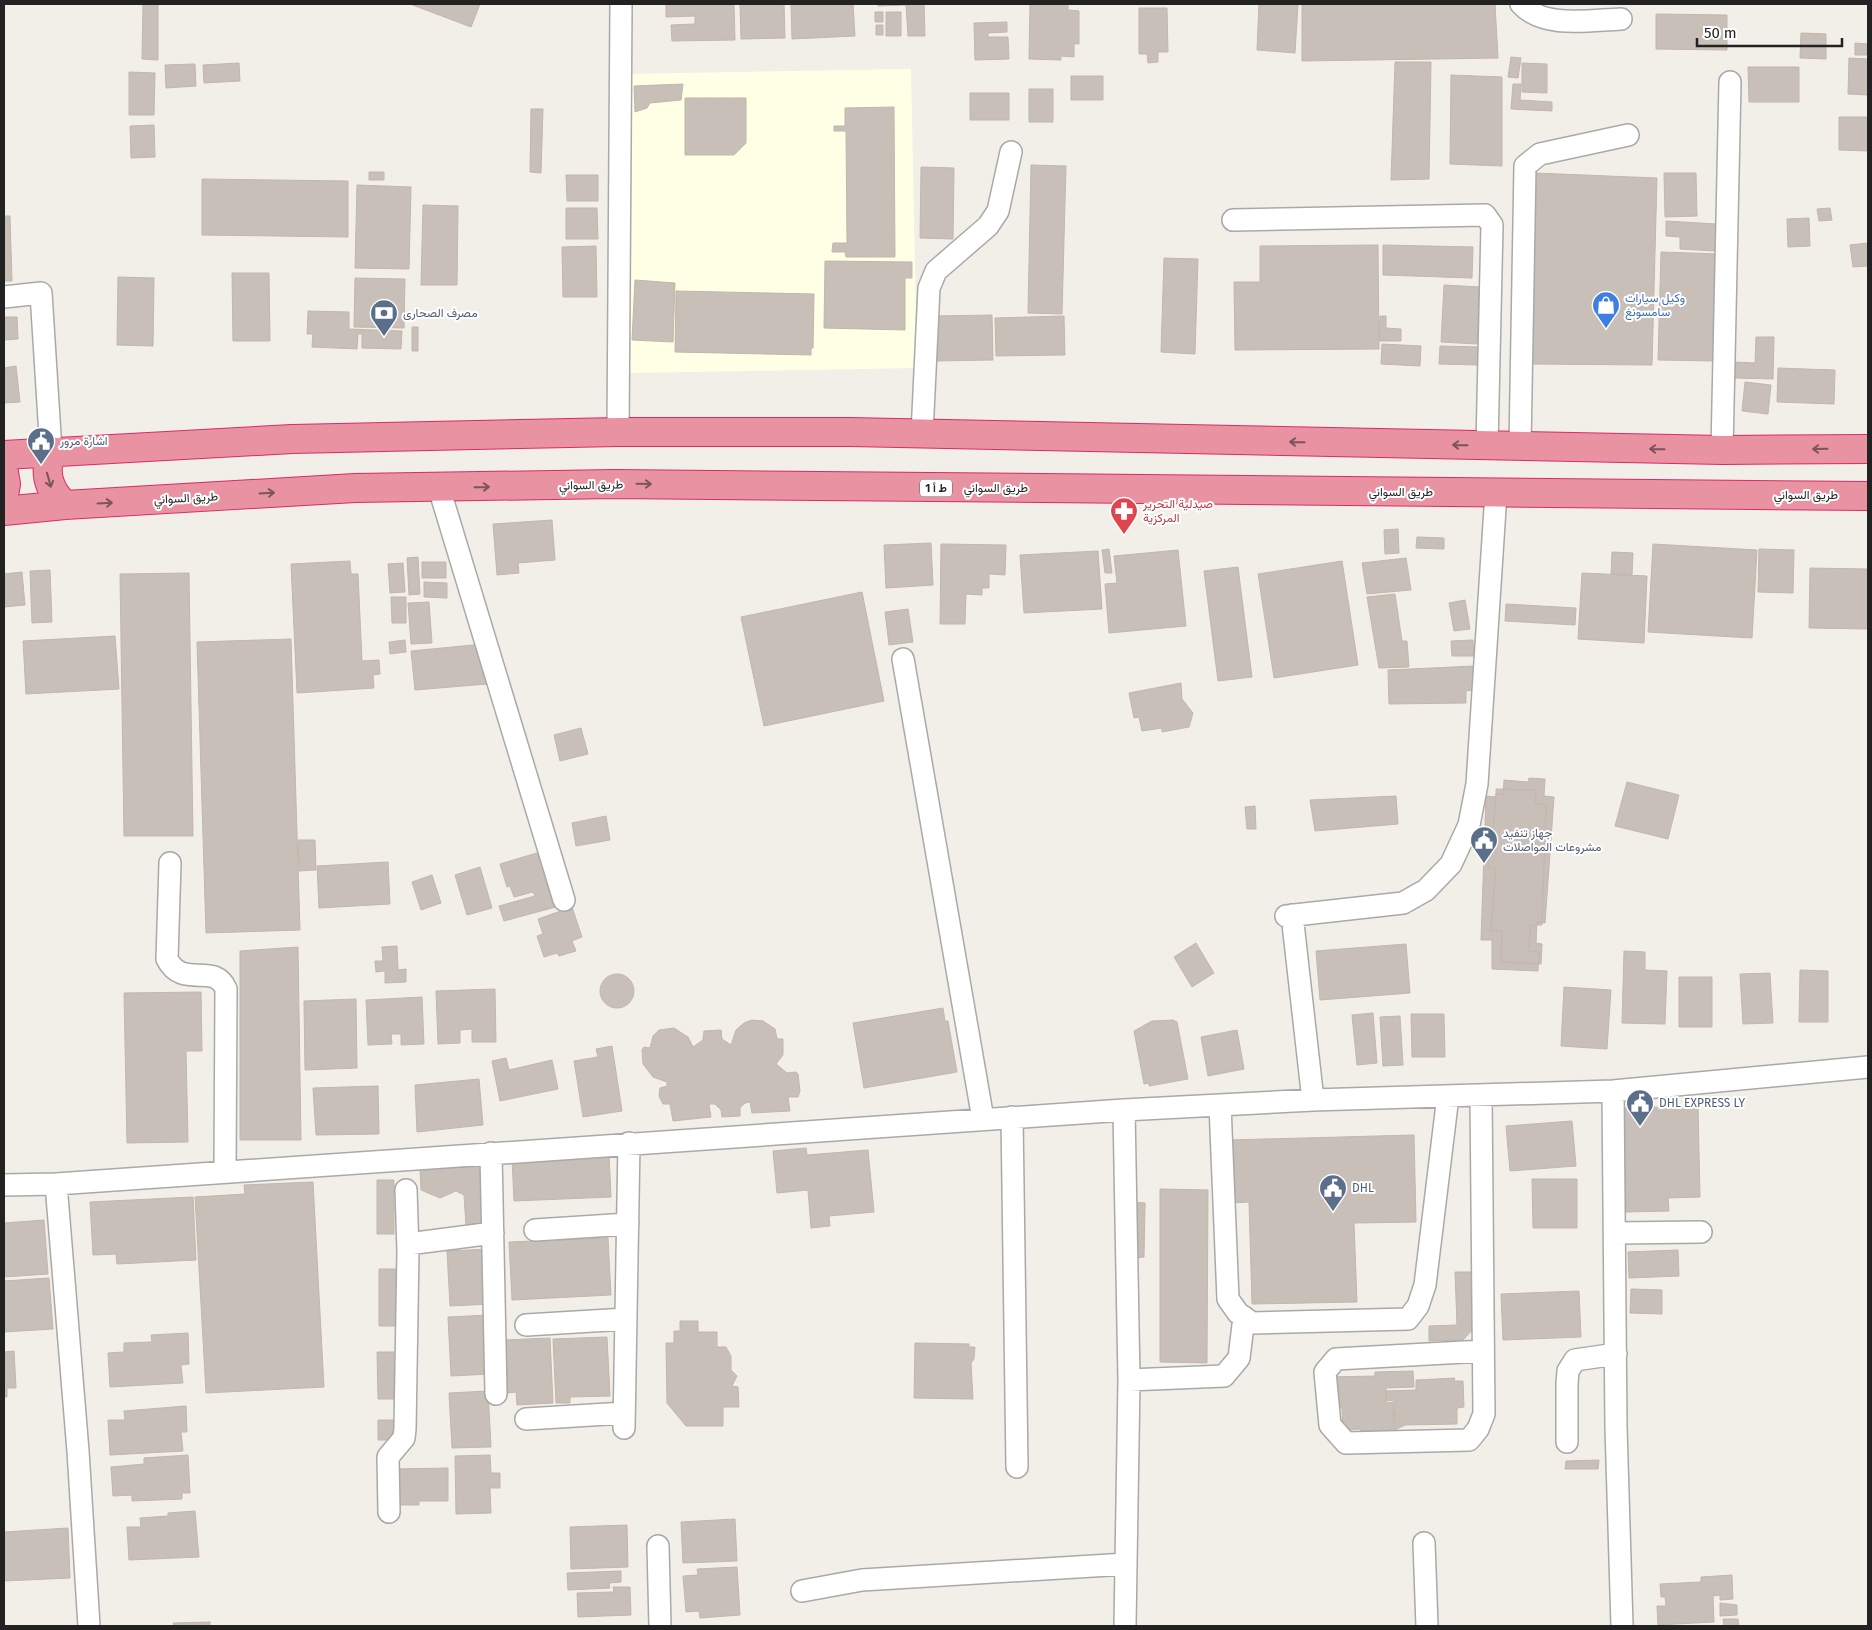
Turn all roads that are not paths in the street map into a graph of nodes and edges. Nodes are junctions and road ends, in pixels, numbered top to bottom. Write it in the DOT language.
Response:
graph roads {
  1 [pos="621,4"];
  2 [pos="1521,4"];
  3 [pos="1621,19"];
  4 [pos="1730,82"];
  5 [pos="1628,135"];
  6 [pos="1011,152"];
  7 [pos="1234,220"];
  8 [pos="4,297"];
  9 [pos="618,432"];
  10 [pos="922,434"];
  11 [pos="1487,446"];
  12 [pos="1520,446"];
  13 [pos="1868,449"];
  14 [pos="1722,450"];
  15 [pos="51,451"];
  16 [pos="4,455"];
  17 [pos="4,473"];
  18 [pos="440,488"];
  19 [pos="1496,493"];
  20 [pos="4,495"];
  21 [pos="1868,496"];
  22 [pos="66,505"];
  23 [pos="4,511"];
  24 [pos="904,659"];
  25 [pos="170,863"];
  26 [pos="564,900"];
  27 [pos="1868,1067"];
  28 [pos="1613,1091"];
  29 [pos="1481,1095"];
  30 [pos="1448,1096"];
  31 [pos="1313,1100"];
  32 [pos="1220,1105"];
  33 [pos="1124,1110"];
  34 [pos="1012,1117"];
  35 [pos="984,1119"];
  36 [pos="630,1143"];
  37 [pos="490,1153"];
  38 [pos="225,1172"];
  39 [pos="56,1184"];
  40 [pos="4,1185"];
  41 [pos="406,1190"];
  42 [pos="628,1224"];
  43 [pos="535,1230"];
  44 [pos="1702,1232"];
  45 [pos="493,1233"];
  46 [pos="1615,1233"];
  47 [pos="408,1244"];
  48 [pos="1244,1317"];
  49 [pos="626,1319"];
  50 [pos="526,1325"];
  51 [pos="1483,1351"];
  52 [pos="1616,1354"];
  53 [pos="1129,1380"];
  54 [pos="496,1394"];
  55 [pos="526,1419"];
  56 [pos="1567,1442"];
  57 [pos="1017,1467"];
  58 [pos="390,1512"];
  59 [pos="1424,1543"];
  60 [pos="658,1546"];
  61 [pos="1126,1564"];
  62 [pos="802,1591"];
  63 [pos="89,1626"];
  64 [pos="660,1626"];
  65 [pos="1125,1626"];
  66 [pos="1427,1626"];
  67 [pos="1622,1626"];
  1 -- 9 [label="street"];
  2 -- 3 [label="street"];
  4 -- 14 [label="street"];
  5 -- 12 [label="street"];
  6 -- 10 [label="street"];
  7 -- 11 [label="street"];
  8 -- 15 [label="street"];
  9 -- 10 [label="highway"];
  9 -- 15 [label="highway"];
  11 -- 10 [label="highway, one-way"];
  11 -- 12 [label="highway"];
  14 -- 12 [label="highway, one-way"];
  13 -- 14 [label="highway, one-way"];
  15 -- 16 [label="highway"];
  15 -- 22 [label="highway, one-way"];
  17 -- 20 [label="highway"];
  18 -- 19 [label="highway, طريق السواني / ط أ 1, one-way"];
  22 -- 18 [label="highway, طريق السواني / ط أ 1, one-way"];
  18 -- 26 [label="street"];
  19 -- 21 [label="highway, طريق السواني / ط أ 1"];
  19 -- 31 [label="street"];
  22 -- 23 [label="highway, طريق السواني / ط أ 1"];
  24 -- 35 [label="street"];
  25 -- 38 [label="street"];
  27 -- 28 [label="street"];
  28 -- 29 [label="street"];
  28 -- 46 [label="street"];
  29 -- 30 [label="street"];
  29 -- 51 [label="street"];
  30 -- 31 [label="street"];
  30 -- 48 [label="street"];
  31 -- 32 [label="street"];
  32 -- 33 [label="street"];
  32 -- 48 [label="street"];
  33 -- 34 [label="street"];
  33 -- 53 [label="street"];
  34 -- 35 [label="street"];
  34 -- 57 [label="street"];
  35 -- 36 [label="street"];
  36 -- 37 [label="street"];
  36 -- 42 [label="street"];
  37 -- 38 [label="street"];
  37 -- 45 [label="street"];
  38 -- 39 [label="street"];
  39 -- 40 [label="street"];
  39 -- 63 [label="street"];
  41 -- 47 [label="street"];
  42 -- 43 [label="street"];
  42 -- 49 [label="street"];
  44 -- 46 [label="street"];
  45 -- 47 [label="street"];
  45 -- 54 [label="street"];
  46 -- 52 [label="street"];
  47 -- 58 [label="street"];
  48 -- 53 [label="street"];
  49 -- 50 [label="street"];
  49 -- 55 [label="street"];
  51 -- 51 [label="street"];
  52 -- 56 [label="street"];
  52 -- 67 [label="street"];
  53 -- 61 [label="street"];
  59 -- 66 [label="street"];
  60 -- 64 [label="street"];
  61 -- 62 [label="street"];
  61 -- 65 [label="street"];
}
